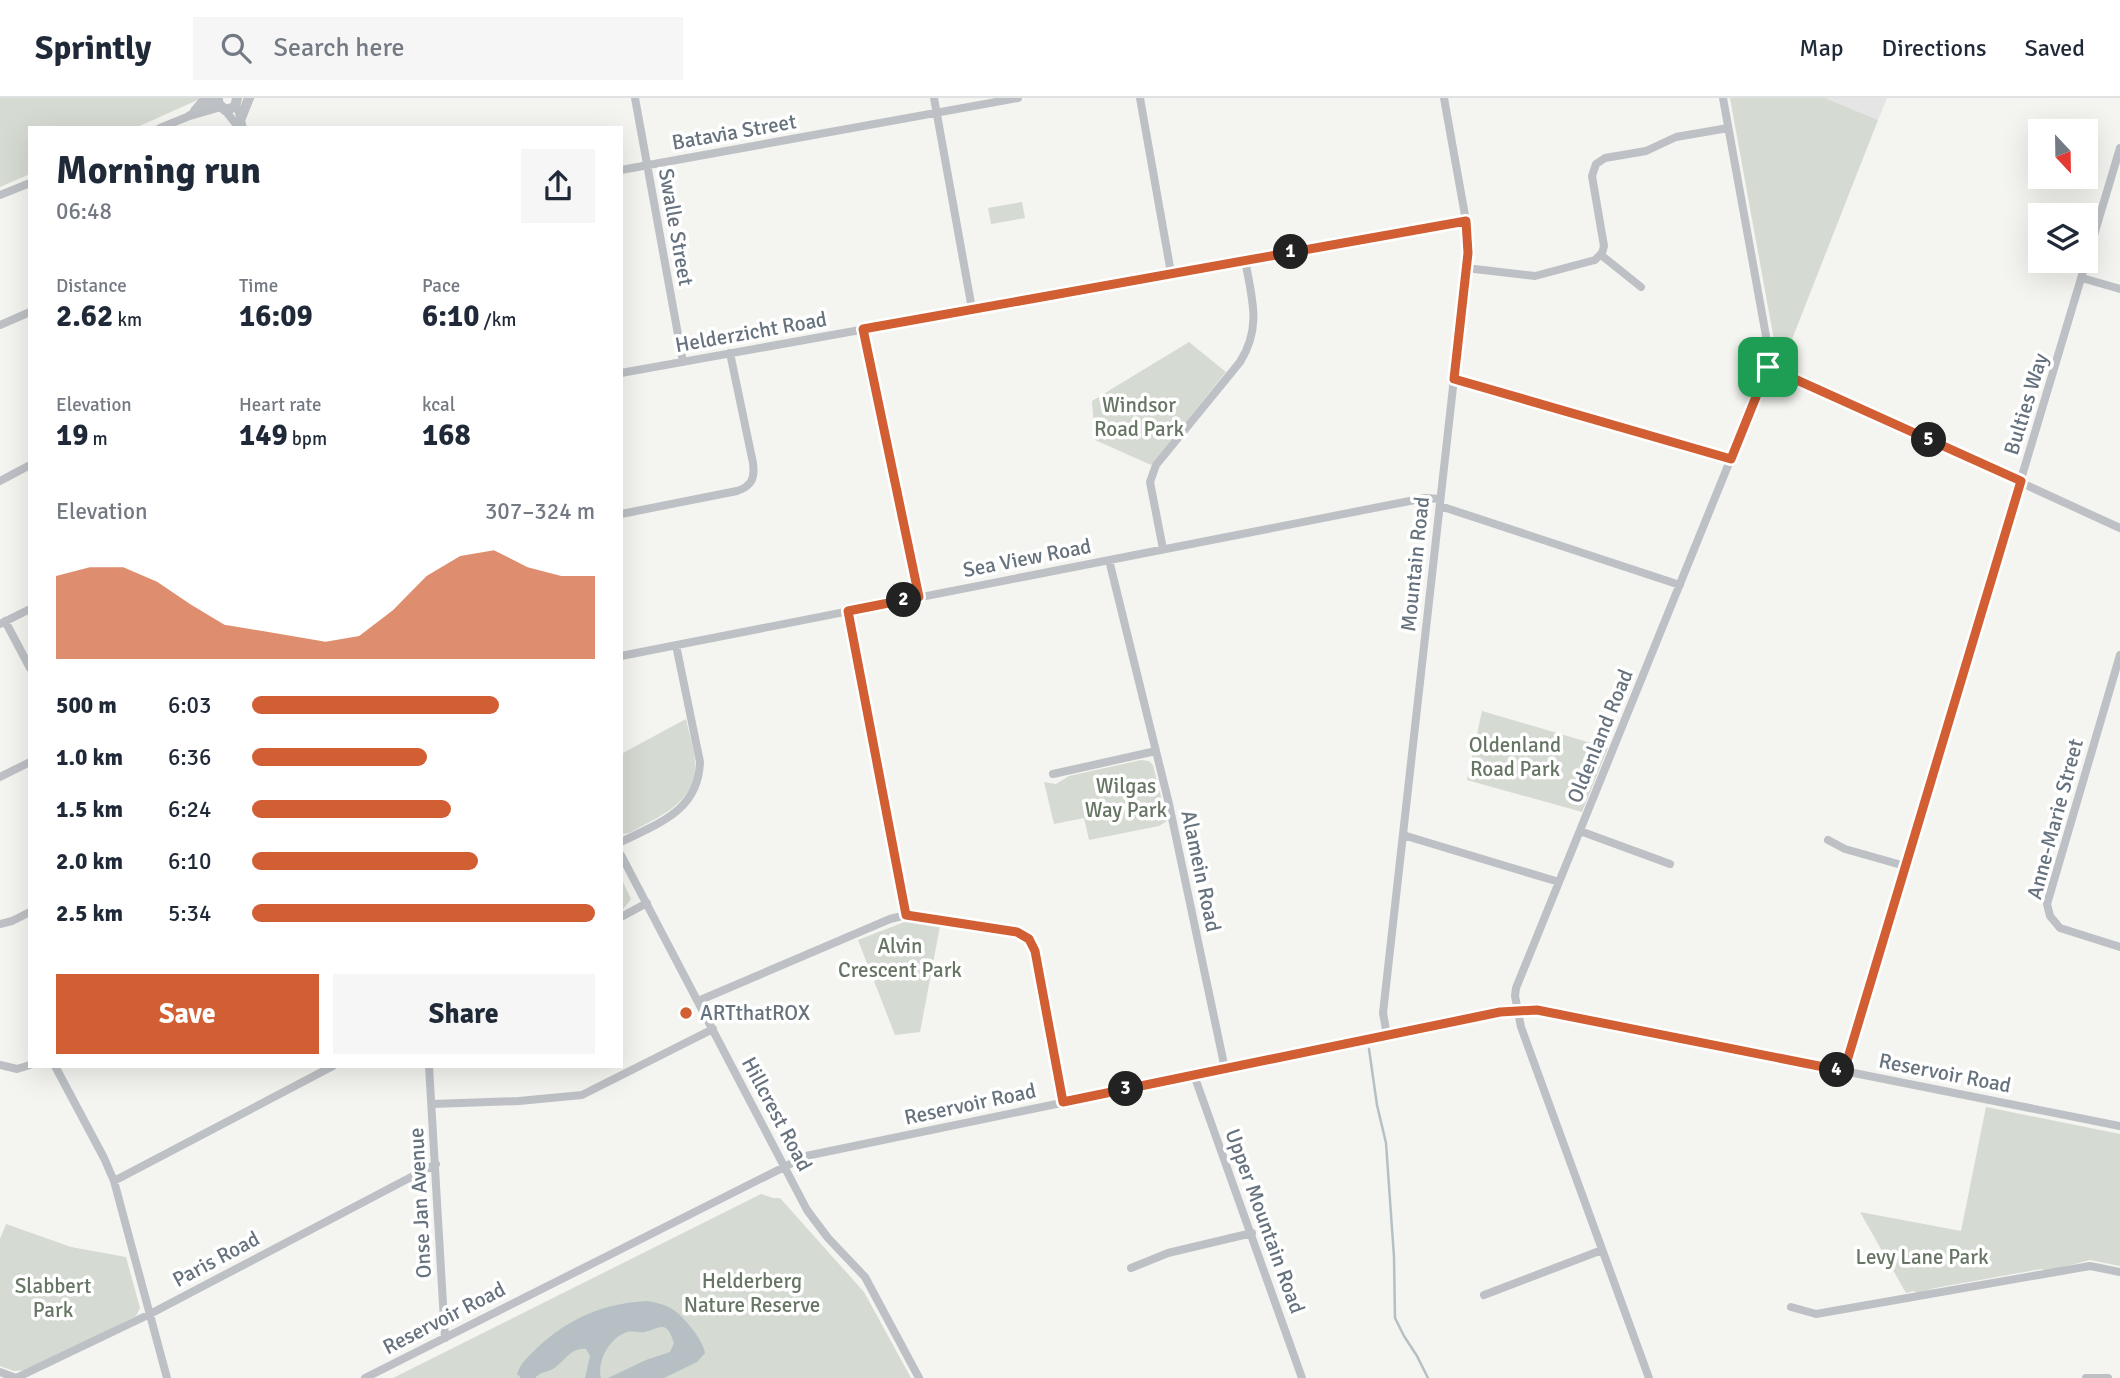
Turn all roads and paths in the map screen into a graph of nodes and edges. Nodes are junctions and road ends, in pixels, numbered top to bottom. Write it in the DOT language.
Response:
graph roads {
  1 [pos="206,98"];
  2 [pos="249,98"];
  3 [pos="635,98"];
  4 [pos="934,98"];
  5 [pos="1018,98"];
  6 [pos="1140,98"];
  7 [pos="1444,98"];
  8 [pos="1723,98"];
  9 [pos="238,100"];
  10 [pos="220,103"];
  11 [pos="936,113"];
  12 [pos="191,114"];
  13 [pos="241,124"];
  14 [pos="164,126"];
  15 [pos="1728,128"];
  16 [pos="2120,148"];
  17 [pos="2118,160"];
  18 [pos="646,165"];
  19 [pos="623,170"];
  20 [pos="28,184"];
  21 [pos="0,195"];
  22 [pos="1466,221"];
  23 [pos="1601,256"];
  24 [pos="1245,260"];
  25 [pos="1466,268"];
  26 [pos="1171,274"];
  27 [pos="2082,278"];
  28 [pos="1641,288"];
  29 [pos="2120,289"];
  30 [pos="972,309"];
  31 [pos="28,313"];
  32 [pos="0,325"];
  33 [pos="863,329"];
  34 [pos="730,353"];
  35 [pos="682,362"];
  36 [pos="1768,367"];
  37 [pos="623,373"];
  38 [pos="1454,379"];
  39 [pos="1731,459"];
  40 [pos="28,466"];
  41 [pos="0,481"];
  42 [pos="2021,481"];
  43 [pos="1440,502"];
  44 [pos="623,514"];
  45 [pos="2120,528"];
  46 [pos="1164,549"];
  47 [pos="1109,560"];
  48 [pos="1680,585"];
  49 [pos="919,597"];
  50 [pos="28,609"];
  51 [pos="848,611"];
  52 [pos="3,623"];
  53 [pos="676,645"];
  54 [pos="2120,655"];
  55 [pos="623,656"];
  56 [pos="28,665"];
  57 [pos="1156,751"];
  58 [pos="28,763"];
  59 [pos="1054,774"];
  60 [pos="0,777"];
  61 [pos="1580,831"];
  62 [pos="1403,835"];
  63 [pos="1828,840"];
  64 [pos="623,841"];
  65 [pos="623,859"];
  66 [pos="1670,864"];
  67 [pos="1905,866"];
  68 [pos="1559,883"];
  69 [pos="647,903"];
  70 [pos="28,913"];
  71 [pos="906,915"];
  72 [pos="623,916"];
  73 [pos="0,924"];
  74 [pos="2120,947"];
  75 [pos="698,1001"];
  76 [pos="1518,1011"];
  77 [pos="713,1029"];
  78 [pos="1387,1035"];
  79 [pos="0,1065"];
  80 [pos="28,1066"];
  81 [pos="56,1068"];
  82 [pos="329,1068"];
  83 [pos="429,1068"];
  84 [pos="1225,1069"];
  85 [pos="1844,1071"];
  86 [pos="1194,1075"];
  87 [pos="1063,1102"];
  88 [pos="432,1104"];
  89 [pos="2120,1126"];
  90 [pos="436,1164"];
  91 [pos="785,1167"];
  92 [pos="114,1181"];
  93 [pos="1252,1233"];
  94 [pos="1602,1250"];
  95 [pos="1131,1268"];
  96 [pos="2120,1272"];
  97 [pos="1484,1294"];
  98 [pos="1791,1307"];
  99 [pos="149,1314"];
  100 [pos="445,1338"];
  101 [pos="0,1372"];
  102 [pos="10,1378"];
  103 [pos="167,1378"];
  104 [pos="365,1378"];
  105 [pos="919,1378"];
  106 [pos="1302,1378"];
  107 [pos="1649,1378"];
  108 [pos="2087,1378"];
  109 [pos="2108,1378"];
  1 -- 12 [label="street"];
  2 -- 13 [label="street"];
  3 -- 18 [label="street, Swalle Street"];
  4 -- 11 [label="street"];
  5 -- 11 [label="street, Batavia Street"];
  6 -- 26 [label="street"];
  7 -- 22 [label="street, Mountain Road"];
  8 -- 15 [label="street, Oldenland Road"];
  9 -- 10 [label="street"];
  9 -- 13 [label="street"];
  10 -- 12 [label="street"];
  10 -- 13 [label="street"];
  11 -- 18 [label="street, Batavia Street"];
  11 -- 30 [label="street"];
  12 -- 14 [label="street"];
  15 -- 23 [label="street"];
  15 -- 36 [label="street, Oldenland Road"];
  16 -- 17 [label="street, Bulties Way"];
  17 -- 27 [label="street, Bulties Way"];
  18 -- 19 [label="street, Batavia Street"];
  18 -- 35 [label="street, Swalle Street"];
  20 -- 21 [label="street"];
  22 -- 24 [label="street, Helderzicht Road"];
  22 -- 25 [label="street, Mountain Road"];
  23 -- 25 [label="street"];
  23 -- 28 [label="street"];
  24 -- 26 [label="street, Helderzicht Road"];
  24 -- 46 [label="street"];
  25 -- 38 [label="street, Mountain Road"];
  26 -- 30 [label="street, Helderzicht Road"];
  27 -- 29 [label="street"];
  27 -- 42 [label="street, Bulties Way"];
  30 -- 33 [label="street, Helderzicht Road"];
  31 -- 32 [label="street"];
  33 -- 34 [label="street, Helderzicht Road"];
  33 -- 49 [label="street"];
  34 -- 35 [label="street, Helderzicht Road"];
  34 -- 44 [label="street"];
  35 -- 37 [label="street, Helderzicht Road"];
  36 -- 39 [label="street, Oldenland Road"];
  36 -- 42 [label="street"];
  38 -- 39 [label="street"];
  38 -- 43 [label="street, Mountain Road"];
  39 -- 48 [label="street, Oldenland Road"];
  40 -- 41 [label="street"];
  42 -- 45 [label="street"];
  42 -- 67 [label="street, Bulties Way"];
  43 -- 46 [label="street, Sea View Road"];
  43 -- 48 [label="street, Sea View Road"];
  43 -- 62 [label="street, Mountain Road"];
  46 -- 47 [label="street, Sea View Road"];
  47 -- 49 [label="street, Sea View Road"];
  47 -- 57 [label="street, Alamein Road"];
  48 -- 61 [label="street, Oldenland Road"];
  49 -- 51 [label="street, Sea View Road"];
  50 -- 52 [label="street"];
  51 -- 53 [label="street, Sea View Road"];
  51 -- 71 [label="street"];
  52 -- 56 [label="street"];
  53 -- 55 [label="street, Sea View Road"];
  53 -- 64 [label="street"];
  54 -- 74 [label="street, Anne-Marie Street"];
  57 -- 59 [label="street"];
  57 -- 84 [label="street, Alamein Road"];
  58 -- 60 [label="street"];
  61 -- 66 [label="street"];
  61 -- 68 [label="street, Oldenland Road"];
  62 -- 68 [label="street"];
  62 -- 78 [label="street, Mountain Road"];
  63 -- 67 [label="street"];
  65 -- 69 [label="street, Hillcrest Road"];
  67 -- 85 [label="street, Bulties Way"];
  68 -- 76 [label="street, Oldenland Road"];
  69 -- 72 [label="street"];
  69 -- 75 [label="street, Hillcrest Road"];
  70 -- 73 [label="street"];
  71 -- 75 [label="street"];
  71 -- 87 [label="street"];
  75 -- 77 [label="street, Hillcrest Road"];
  76 -- 78 [label="street, Reservoir Road"];
  76 -- 85 [label="street, Reservoir Road"];
  76 -- 94 [label="street, Oldenland Road"];
  77 -- 88 [label="street"];
  77 -- 91 [label="street, Hillcrest Road"];
  78 -- 84 [label="street, Reservoir Road"];
  79 -- 80 [label="street"];
  81 -- 92 [label="street"];
  82 -- 92 [label="street"];
  83 -- 88 [label="street, Onse Jan Avenue"];
  84 -- 86 [label="street, Reservoir Road"];
  85 -- 89 [label="street, Reservoir Road"];
  86 -- 87 [label="street, Reservoir Road"];
  86 -- 93 [label="street, Upper Mountain Road"];
  87 -- 91 [label="street, Reservoir Road"];
  88 -- 90 [label="street, Onse Jan Avenue"];
  90 -- 99 [label="street, Paris Road"];
  90 -- 100 [label="street, Onse Jan Avenue"];
  91 -- 100 [label="street, Reservoir Road"];
  91 -- 105 [label="street, Hillcrest Road"];
  92 -- 99 [label="street"];
  93 -- 95 [label="street"];
  93 -- 106 [label="street, Upper Mountain Road"];
  94 -- 97 [label="street"];
  94 -- 107 [label="street, Oldenland Road"];
  96 -- 98 [label="street"];
  99 -- 102 [label="street, Paris Road"];
  99 -- 103 [label="street"];
  100 -- 104 [label="street, Reservoir Road"];
  101 -- 102 [label="street, Paris Road"];
  108 -- 109 [label="street"];
}
